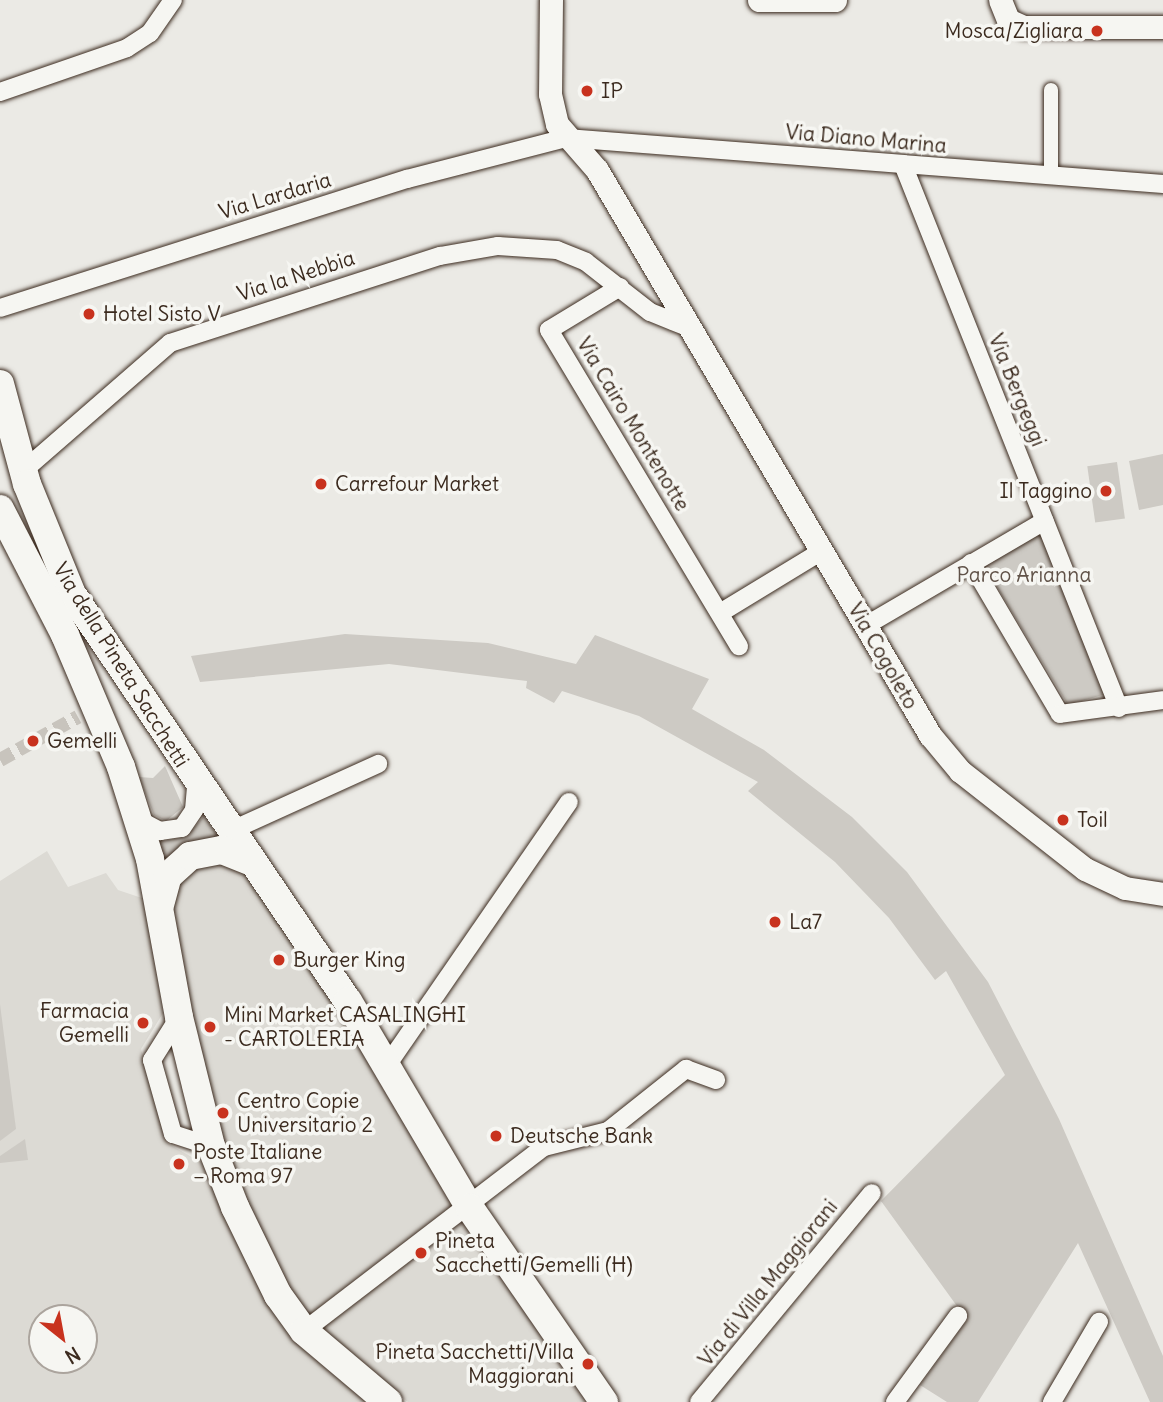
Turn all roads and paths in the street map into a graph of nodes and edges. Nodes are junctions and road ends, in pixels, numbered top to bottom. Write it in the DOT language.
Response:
graph roads {
  1 [pos="173,0"];
  2 [pos="551,0"];
  3 [pos="759,0"];
  4 [pos="835,0"];
  5 [pos="1000,0"];
  6 [pos="1163,27"];
  7 [pos="1051,90"];
  8 [pos="0,92"];
  9 [pos="566,138"];
  10 [pos="904,167"];
  11 [pos="1051,175"];
  12 [pos="1163,184"];
  13 [pos="620,287"];
  14 [pos="0,308"];
  15 [pos="690,328"];
  16 [pos="0,384"];
  17 [pos="23,471"];
  18 [pos="0,509"];
  19 [pos="1045,521"];
  20 [pos="821,551"];
  21 [pos="971,563"];
  22 [pos="720,613"];
  23 [pos="865,626"];
  24 [pos="738,646"];
  25 [pos="1163,700"];
  26 [pos="1119,708"];
  27 [pos="378,764"];
  28 [pos="196,785"];
  29 [pos="569,802"];
  30 [pos="139,820"];
  31 [pos="228,832"];
  32 [pos="249,861"];
  33 [pos="1163,894"];
  34 [pos="160,907"];
  35 [pos="386,1067"];
  36 [pos="716,1080"];
  37 [pos="872,1192"];
  38 [pos="470,1208"];
  39 [pos="958,1316"];
  40 [pos="1100,1322"];
  41 [pos="304,1331"];
  42 [pos="388,1402"];
  43 [pos="604,1402"];
  44 [pos="699,1402"];
  45 [pos="895,1402"];
  46 [pos="1052,1402"];
  1 -- 8 [label="street"];
  2 -- 9 [label="street, Via Cogoleto"];
  3 -- 4 [label="street"];
  5 -- 6 [label="street"];
  7 -- 11 [label="street"];
  9 -- 10 [label="street, Via Diano Marina"];
  9 -- 14 [label="street, Via Lardaria"];
  9 -- 15 [label="street, Via Cogoleto"];
  10 -- 11 [label="street, Via Diano Marina"];
  10 -- 19 [label="street, Via Bergeggi"];
  11 -- 12 [label="street, Via Diano Marina"];
  13 -- 15 [label="street"];
  13 -- 17 [label="street, Via la Nebbia"];
  13 -- 22 [label="street, Via Cairo Montenotte"];
  15 -- 20 [label="street, Via Cogoleto"];
  16 -- 17 [label="main road, Via della Pineta Sacchetti"];
  17 -- 28 [label="main road, Via della Pineta Sacchetti"];
  18 -- 30 [label="main road, Via della Pineta Sacchetti"];
  19 -- 21 [label="street"];
  19 -- 26 [label="street, Via Bergeggi"];
  20 -- 22 [label="street"];
  20 -- 23 [label="street, Via Cogoleto"];
  21 -- 23 [label="street"];
  21 -- 26 [label="street"];
  22 -- 24 [label="street, Via Cairo Montenotte"];
  23 -- 33 [label="street, Via Cogoleto"];
  25 -- 26 [label="street"];
  27 -- 31 [label="street"];
  28 -- 30 [label="street, Via della Pineta Sacchetti"];
  28 -- 31 [label="main road, Via della Pineta Sacchetti"];
  29 -- 35 [label="street"];
  30 -- 34 [label="main road, Via della Pineta Sacchetti"];
  31 -- 32 [label="main road, Via della Pineta Sacchetti"];
  32 -- 34 [label="main road, Via della Pineta Sacchetti"];
  32 -- 35 [label="main road, Via della Pineta Sacchetti"];
  34 -- 41 [label="main road, Via della Pineta Sacchetti"];
  35 -- 38 [label="main road, Via della Pineta Sacchetti"];
  36 -- 38 [label="street"];
  37 -- 44 [label="street, Via di Villa Maggiorani"];
  38 -- 41 [label="street"];
  38 -- 43 [label="main road, Via della Pineta Sacchetti"];
  39 -- 45 [label="street"];
  40 -- 46 [label="street"];
  41 -- 42 [label="main road, Via della Pineta Sacchetti"];
}
